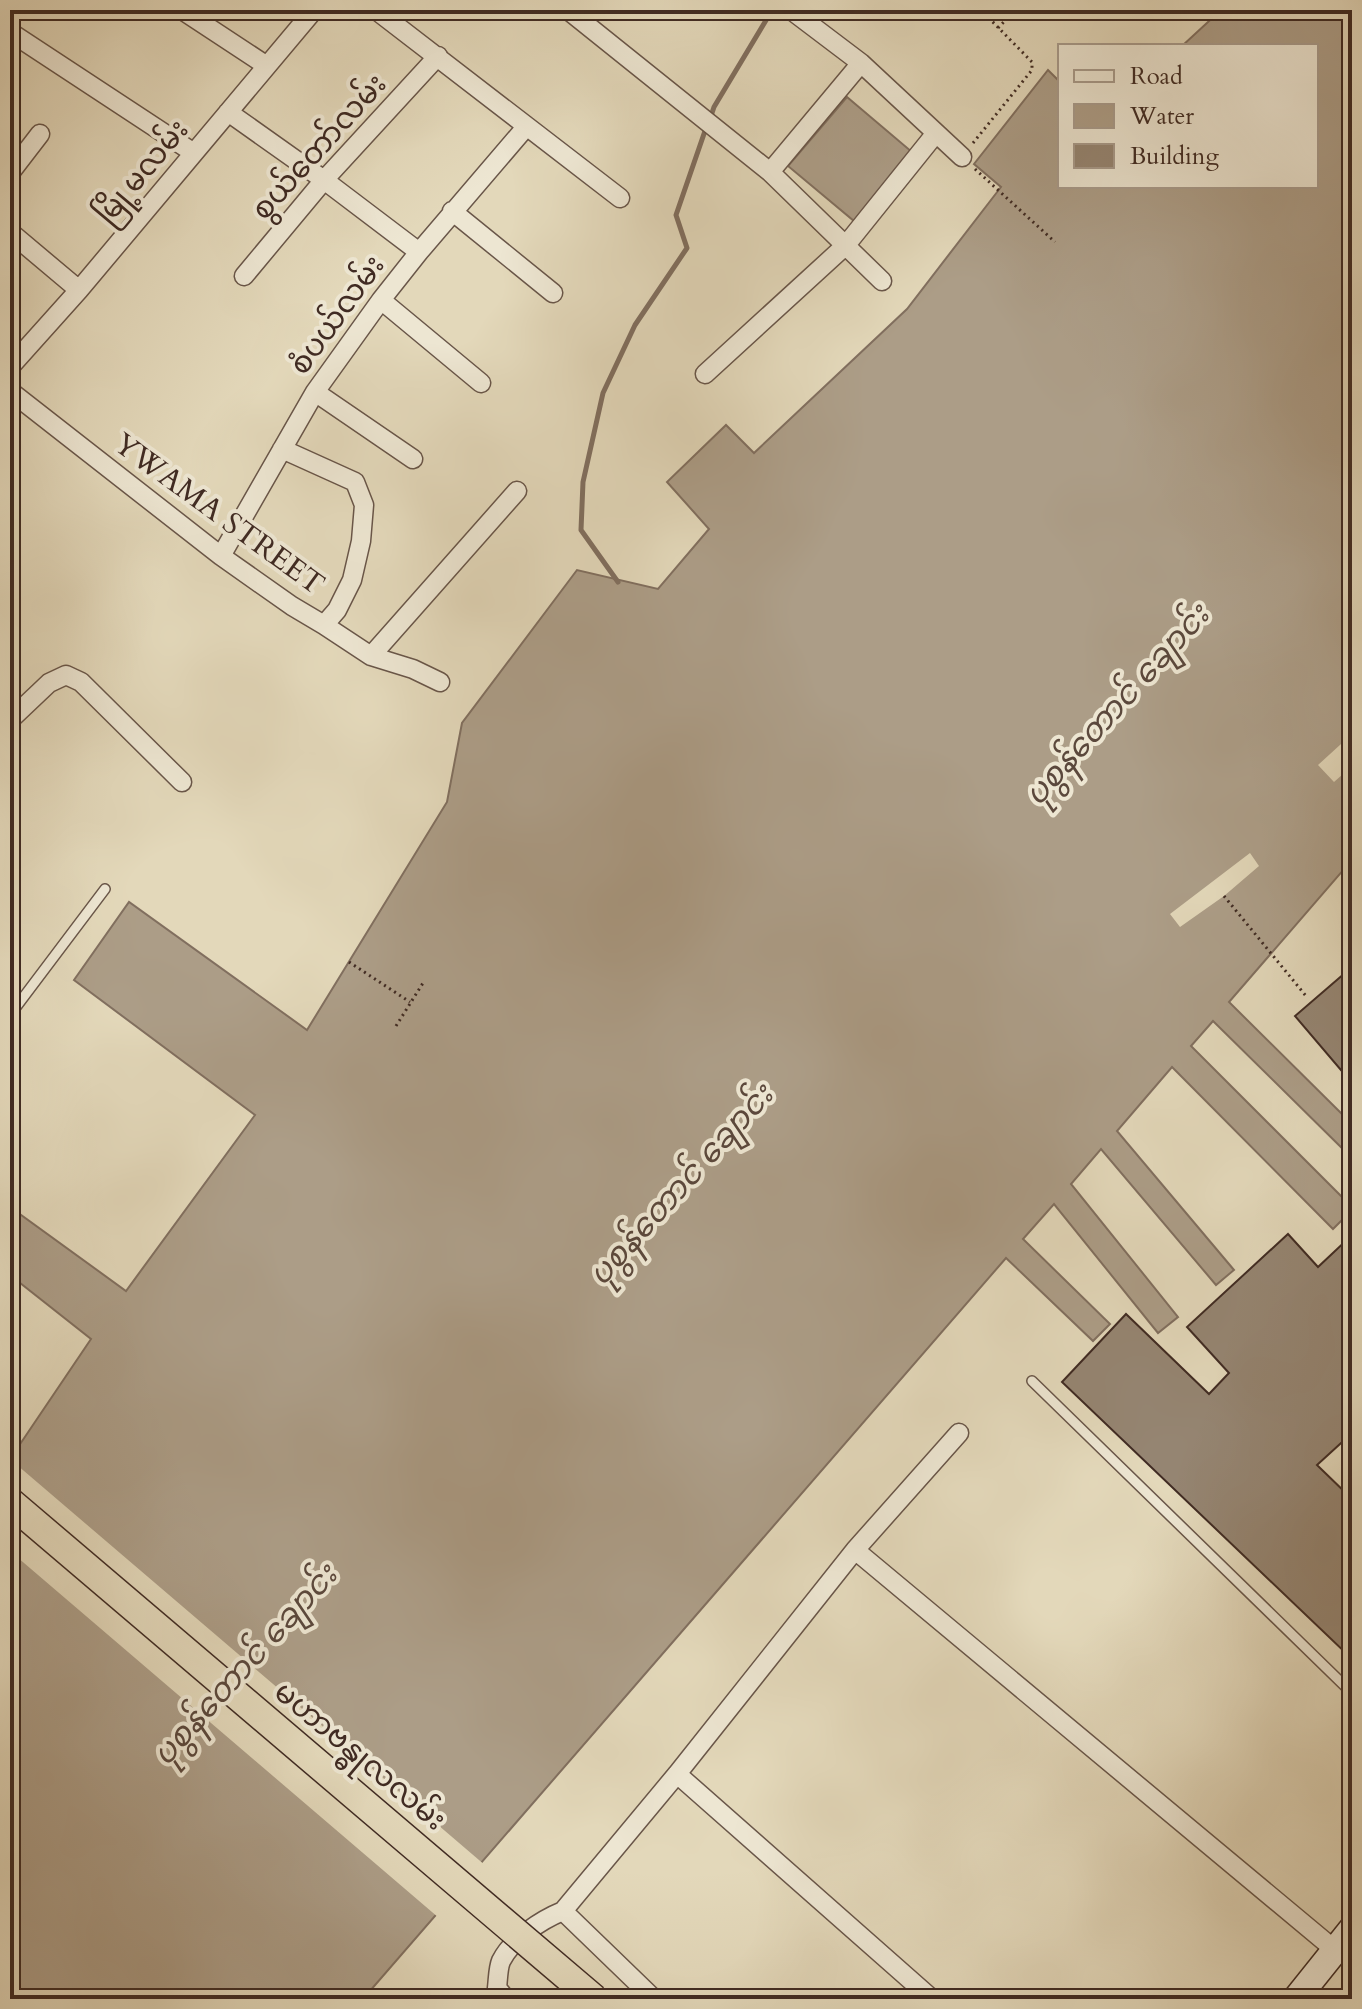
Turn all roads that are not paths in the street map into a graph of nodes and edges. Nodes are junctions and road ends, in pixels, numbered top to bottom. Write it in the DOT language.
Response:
graph roads {
  1 [pos="182,10"];
  2 [pos="314,10"];
  3 [pos="376,10"];
  4 [pos="568,10"];
  5 [pos="792,11"];
  6 [pos="10,32"];
  7 [pos="438,56"];
  8 [pos="861,63"];
  9 [pos="267,66"];
  10 [pos="228,112"];
  11 [pos="526,127"];
  12 [pos="936,133"];
  13 [pos="40,134"];
  14 [pos="194,153"];
  15 [pos="962,157"];
  16 [pos="770,172"];
  17 [pos="10,173"];
  18 [pos="324,180"];
  19 [pos="620,198"];
  20 [pos="452,211"];
  21 [pos="10,232"];
  22 [pos="846,245"];
  23 [pos="419,252"];
  24 [pos="244,276"];
  25 [pos="882,281"];
  26 [pos="79,290"];
  27 [pos="553,293"];
  28 [pos="381,300"];
  29 [pos="10,367"];
  30 [pos="705,374"];
  31 [pos="481,383"];
  32 [pos="10,391"];
  33 [pos="315,392"];
  34 [pos="282,449"];
  35 [pos="413,459"];
  36 [pos="517,491"];
  37 [pos="221,556"];
  38 [pos="324,625"];
  39 [pos="371,656"];
  40 [pos="440,682"];
  41 [pos="10,720"];
  42 [pos="182,782"];
  43 [pos="105,889"];
  44 [pos="10,1015"];
  45 [pos="1032,1381"];
  46 [pos="959,1433"];
  47 [pos="10,1502"];
  48 [pos="855,1550"];
  49 [pos="1352,1693"];
  50 [pos="677,1774"];
  51 [pos="563,1911"];
  52 [pos="1352,1929"];
  53 [pos="1335,1950"];
  54 [pos="506,1999"];
  55 [pos="594,1999"];
  56 [pos="654,1999"];
  57 [pos="932,1999"];
  58 [pos="1296,1999"];
  1 -- 9 [label="street"];
  2 -- 9 [label="street, မြို့မလမ်း"];
  3 -- 7 [label="street"];
  4 -- 16 [label="street"];
  5 -- 8 [label="street"];
  6 -- 14 [label="street"];
  7 -- 11 [label="street"];
  7 -- 18 [label="street, စွယ်တော်လမ်း"];
  8 -- 12 [label="street"];
  8 -- 16 [label="street"];
  9 -- 10 [label="street, မြို့မလမ်း"];
  10 -- 14 [label="street, မြို့မလမ်း"];
  10 -- 18 [label="street"];
  11 -- 19 [label="street"];
  11 -- 20 [label="street, စံပယ်လမ်း"];
  12 -- 15 [label="street"];
  12 -- 22 [label="street"];
  13 -- 17 [label="street"];
  14 -- 26 [label="street, မြို့မလမ်း"];
  16 -- 22 [label="street"];
  18 -- 23 [label="street"];
  18 -- 24 [label="street, စွယ်တော်လမ်း"];
  20 -- 23 [label="street, စံပယ်လမ်း"];
  20 -- 27 [label="street"];
  21 -- 26 [label="street"];
  22 -- 25 [label="street"];
  22 -- 30 [label="street"];
  23 -- 28 [label="street, စံပယ်လမ်း"];
  26 -- 29 [label="street, မြို့မလမ်း"];
  28 -- 31 [label="street"];
  28 -- 33 [label="street, စံပယ်လမ်း"];
  32 -- 37 [label="street, YWAMA STREET"];
  33 -- 34 [label="street, စံပယ်လမ်း"];
  33 -- 35 [label="street"];
  34 -- 37 [label="street, စံပယ်လမ်း"];
  34 -- 38 [label="street, YWAMA STREET"];
  36 -- 39 [label="street"];
  37 -- 38 [label="street, YWAMA STREET"];
  38 -- 39 [label="street"];
  39 -- 40 [label="street"];
  41 -- 42 [label="street"];
  43 -- 44 [label="lane"];
  45 -- 49 [label="lane"];
  46 -- 48 [label="street"];
  47 -- 55 [label="main road, မဟာဗန္ဓုလလမ်း, bridge"];
  48 -- 50 [label="street"];
  48 -- 53 [label="street"];
  50 -- 51 [label="street"];
  50 -- 57 [label="street"];
  51 -- 54 [label="street"];
  51 -- 56 [label="street"];
  52 -- 53 [label="street"];
  53 -- 58 [label="street"];
}
